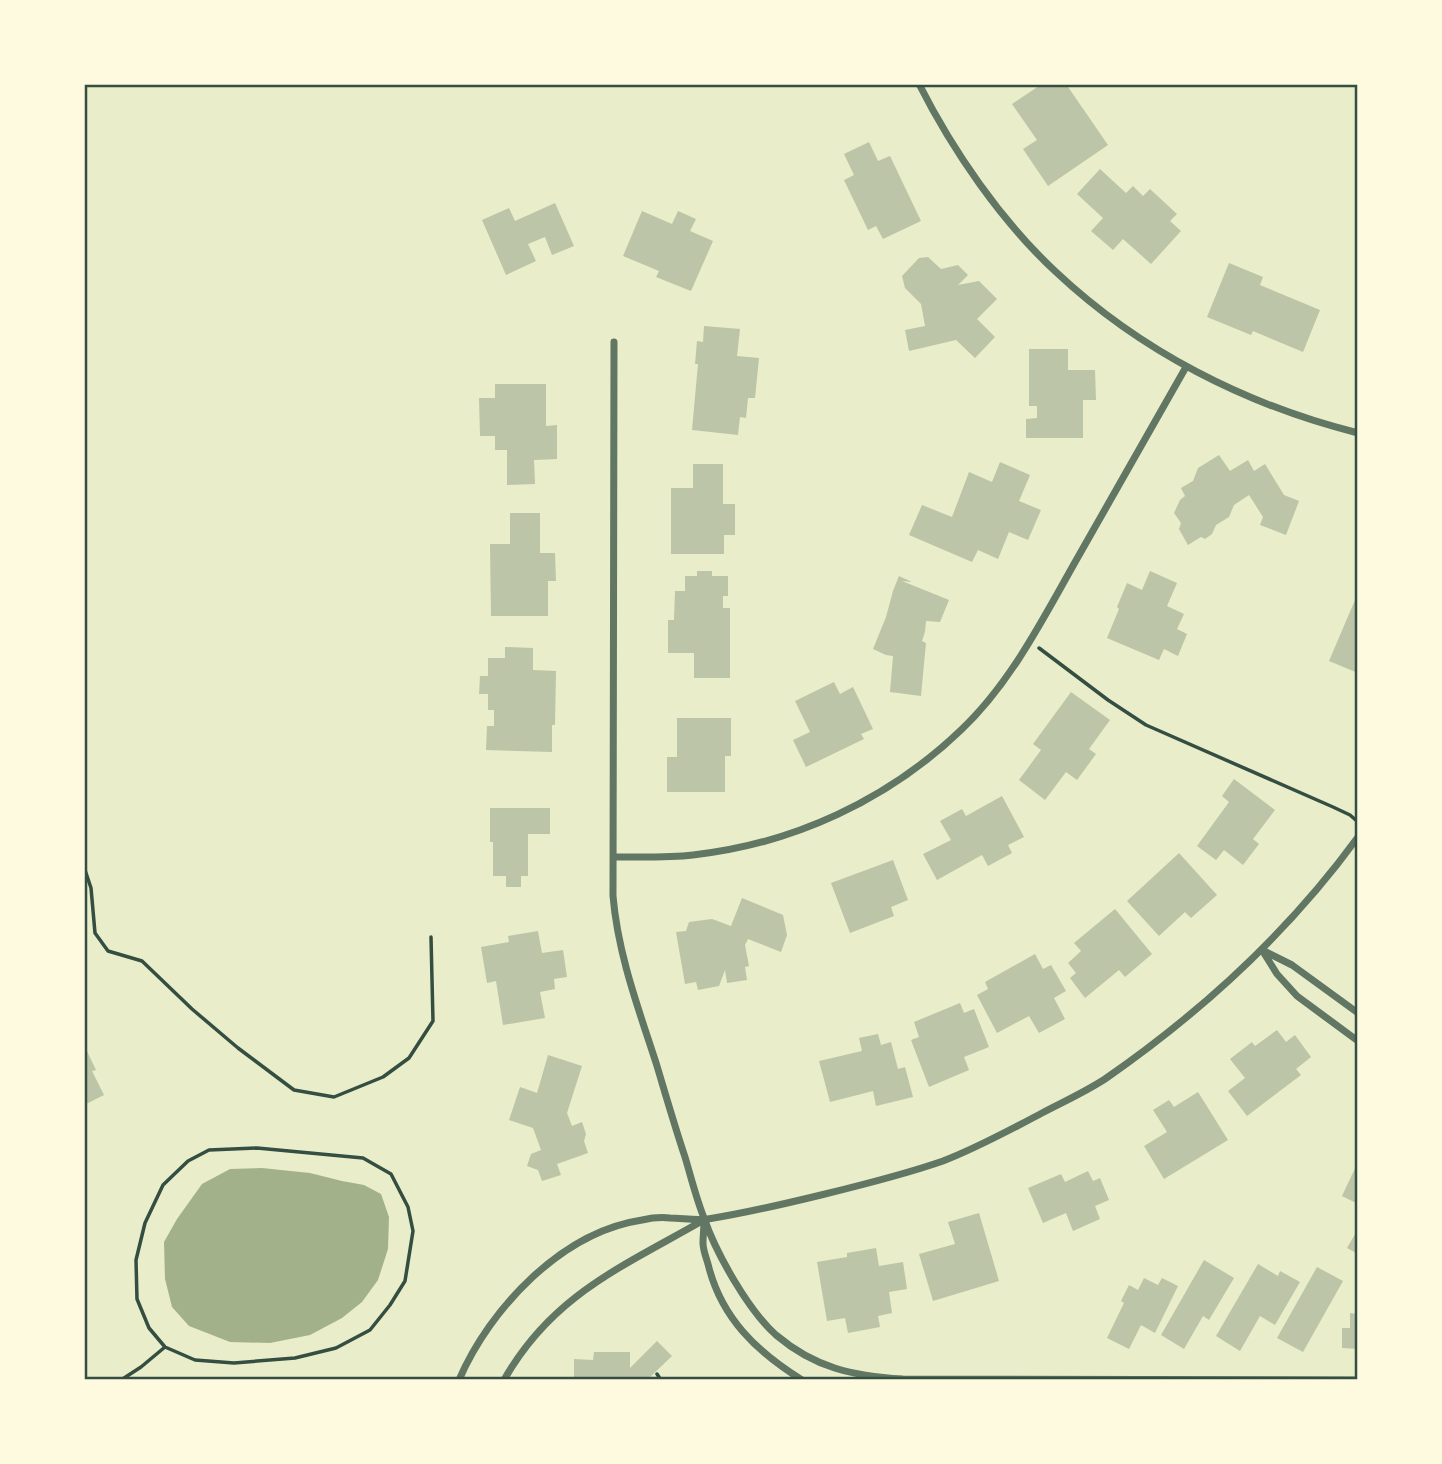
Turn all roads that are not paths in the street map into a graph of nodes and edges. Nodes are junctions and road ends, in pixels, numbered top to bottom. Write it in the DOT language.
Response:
graph roads {
  1 [pos="919,84"];
  2 [pos="614,342"];
  3 [pos="1186,367"];
  4 [pos="1358,433"];
  5 [pos="1358,836"];
  6 [pos="614,857"];
  7 [pos="1262,950"];
  8 [pos="1358,1013"];
  9 [pos="1358,1041"];
  10 [pos="704,1220"];
  11 [pos="459,1380"];
  12 [pos="504,1380"];
  13 [pos="802,1380"];
  14 [pos="1358,1380"];
  1 -- 3 [label="street"];
  2 -- 6 [label="street"];
  3 -- 4 [label="street"];
  3 -- 6 [label="street"];
  5 -- 7 [label="street"];
  6 -- 10 [label="street"];
  7 -- 8 [label="street"];
  7 -- 9 [label="street"];
  7 -- 10 [label="street"];
  10 -- 11 [label="street"];
  10 -- 12 [label="street"];
  10 -- 13 [label="street"];
  10 -- 14 [label="street"];
}
